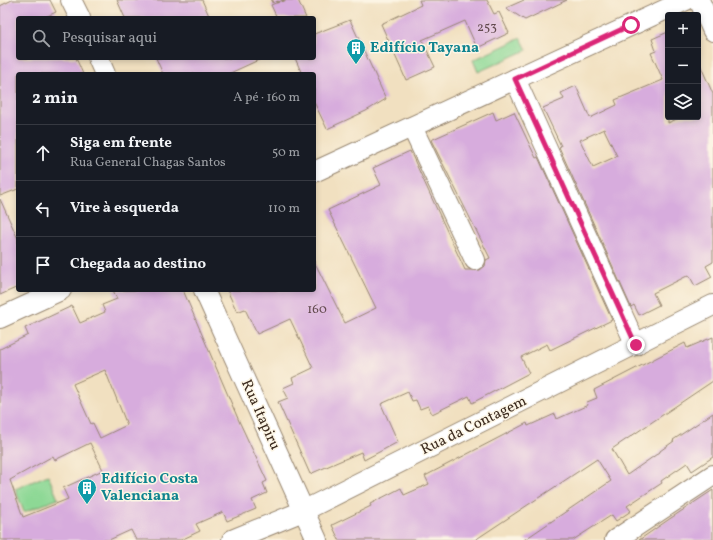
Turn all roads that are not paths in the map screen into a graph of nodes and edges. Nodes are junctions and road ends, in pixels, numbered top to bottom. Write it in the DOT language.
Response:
graph roads {
  1 [pos="71,0"];
  2 [pos="686,0"];
  3 [pos="699,0"];
  4 [pos="79,16"];
  5 [pos="713,31"];
  6 [pos="99,60"];
  7 [pos="104,72"];
  8 [pos="515,79"];
  9 [pos="412,127"];
  10 [pos="316,171"];
  11 [pos="475,260"];
  12 [pos="57,292"];
  13 [pos="205,292"];
  14 [pos="713,305"];
  15 [pos="0,318"];
  16 [pos="636,345"];
  17 [pos="713,474"];
  18 [pos="303,511"];
  19 [pos="232,540"];
  20 [pos="317,540"];
  21 [pos="615,540"];
  1 -- 4 [label="street"];
  2 -- 8 [label="street"];
  3 -- 5 [label="street"];
  6 -- 7 [label="street"];
  8 -- 9 [label="street"];
  8 -- 16 [label="street"];
  9 -- 10 [label="street"];
  9 -- 11 [label="street"];
  12 -- 15 [label="street"];
  13 -- 18 [label="street, Rua Itapiru"];
  14 -- 16 [label="street, Rua da Contagem"];
  16 -- 18 [label="street, Rua da Contagem"];
  17 -- 21 [label="street"];
  18 -- 19 [label="street, Rua da Contagem"];
  18 -- 20 [label="street, Rua Itapiru"];
}
